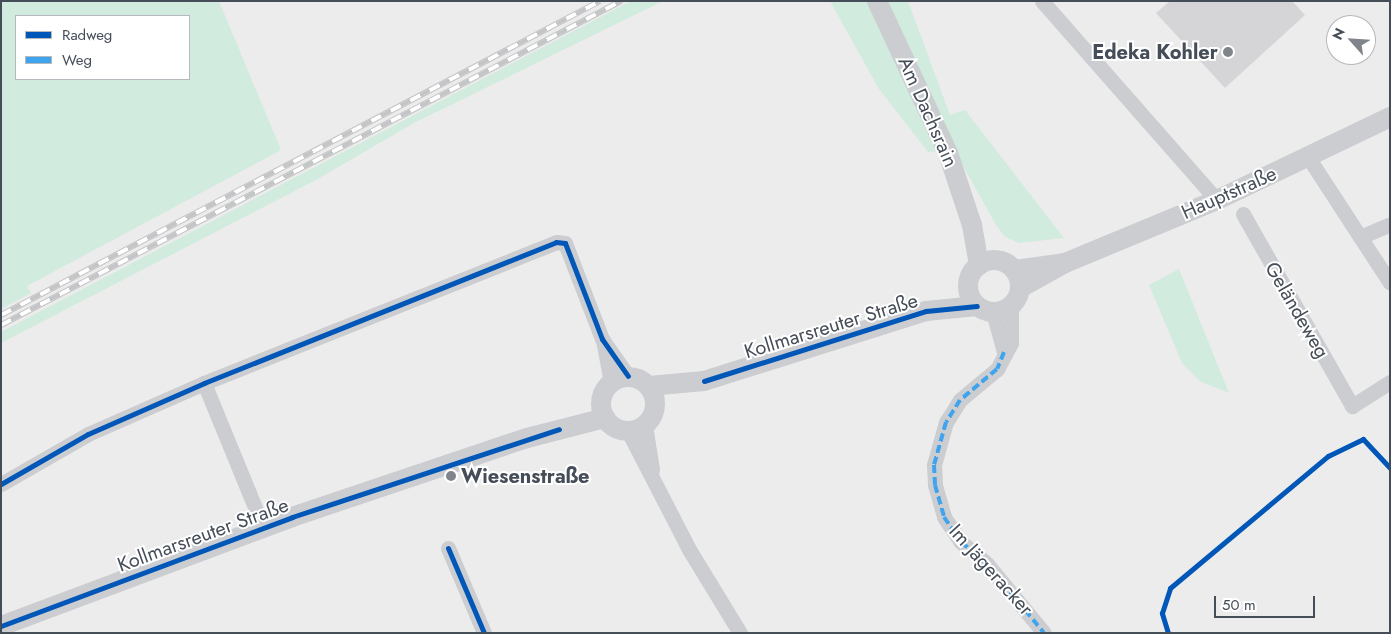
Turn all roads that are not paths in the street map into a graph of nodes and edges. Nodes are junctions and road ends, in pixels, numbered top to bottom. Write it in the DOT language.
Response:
graph roads {
  1 [pos="877,1"];
  2 [pos="1042,1"];
  3 [pos="1390,116"];
  4 [pos="1308,157"];
  5 [pos="1217,200"];
  6 [pos="1243,214"];
  7 [pos="1390,224"];
  8 [pos="1360,237"];
  9 [pos="987,262"];
  10 [pos="1390,283"];
  11 [pos="968,285"];
  12 [pos="1015,288"];
  13 [pos="985,309"];
  14 [pos="926,311"];
  15 [pos="1004,352"];
  16 [pos="619,379"];
  17 [pos="1390,382"];
  18 [pos="204,383"];
  19 [pos="652,393"];
  20 [pos="603,412"];
  21 [pos="637,428"];
  22 [pos="1,484"];
  23 [pos="256,510"];
  24 [pos="448,548"];
  25 [pos="1,626"];
  26 [pos="484,633"];
  27 [pos="740,633"];
  28 [pos="1044,633"];
  1 -- 9 [label="main road, Am Dachsrain"];
  2 -- 5 [label="street"];
  3 -- 4 [label="main road, Hauptstraße"];
  4 -- 5 [label="main road, Hauptstraße"];
  4 -- 8 [label="street"];
  5 -- 12 [label="main road, Hauptstraße"];
  6 -- 17 [label="street, Geländeweg"];
  7 -- 8 [label="street"];
  8 -- 10 [label="street"];
  9 -- 11 [label="main road"];
  9 -- 12 [label="main road"];
  11 -- 13 [label="main road"];
  11 -- 14 [label="main road, Kollmarsreuter Straße"];
  12 -- 13 [label="main road, Kollmarsreuter Straße"];
  12 -- 15 [label="street, Im Jägeracker"];
  13 -- 14 [label="main road, Kollmarsreuter Straße"];
  13 -- 15 [label="street"];
  14 -- 19 [label="main road, Kollmarsreuter Straße"];
  15 -- 28 [label="street, Im Jägeracker"];
  16 -- 18 [label="street"];
  16 -- 19 [label="main road"];
  16 -- 20 [label="main road"];
  18 -- 22 [label="street"];
  18 -- 23 [label="street"];
  19 -- 21 [label="main road"];
  20 -- 21 [label="main road"];
  20 -- 25 [label="main road, Kollmarsreuter Straße"];
  21 -- 27 [label="street"];
  24 -- 26 [label="street"];
}
